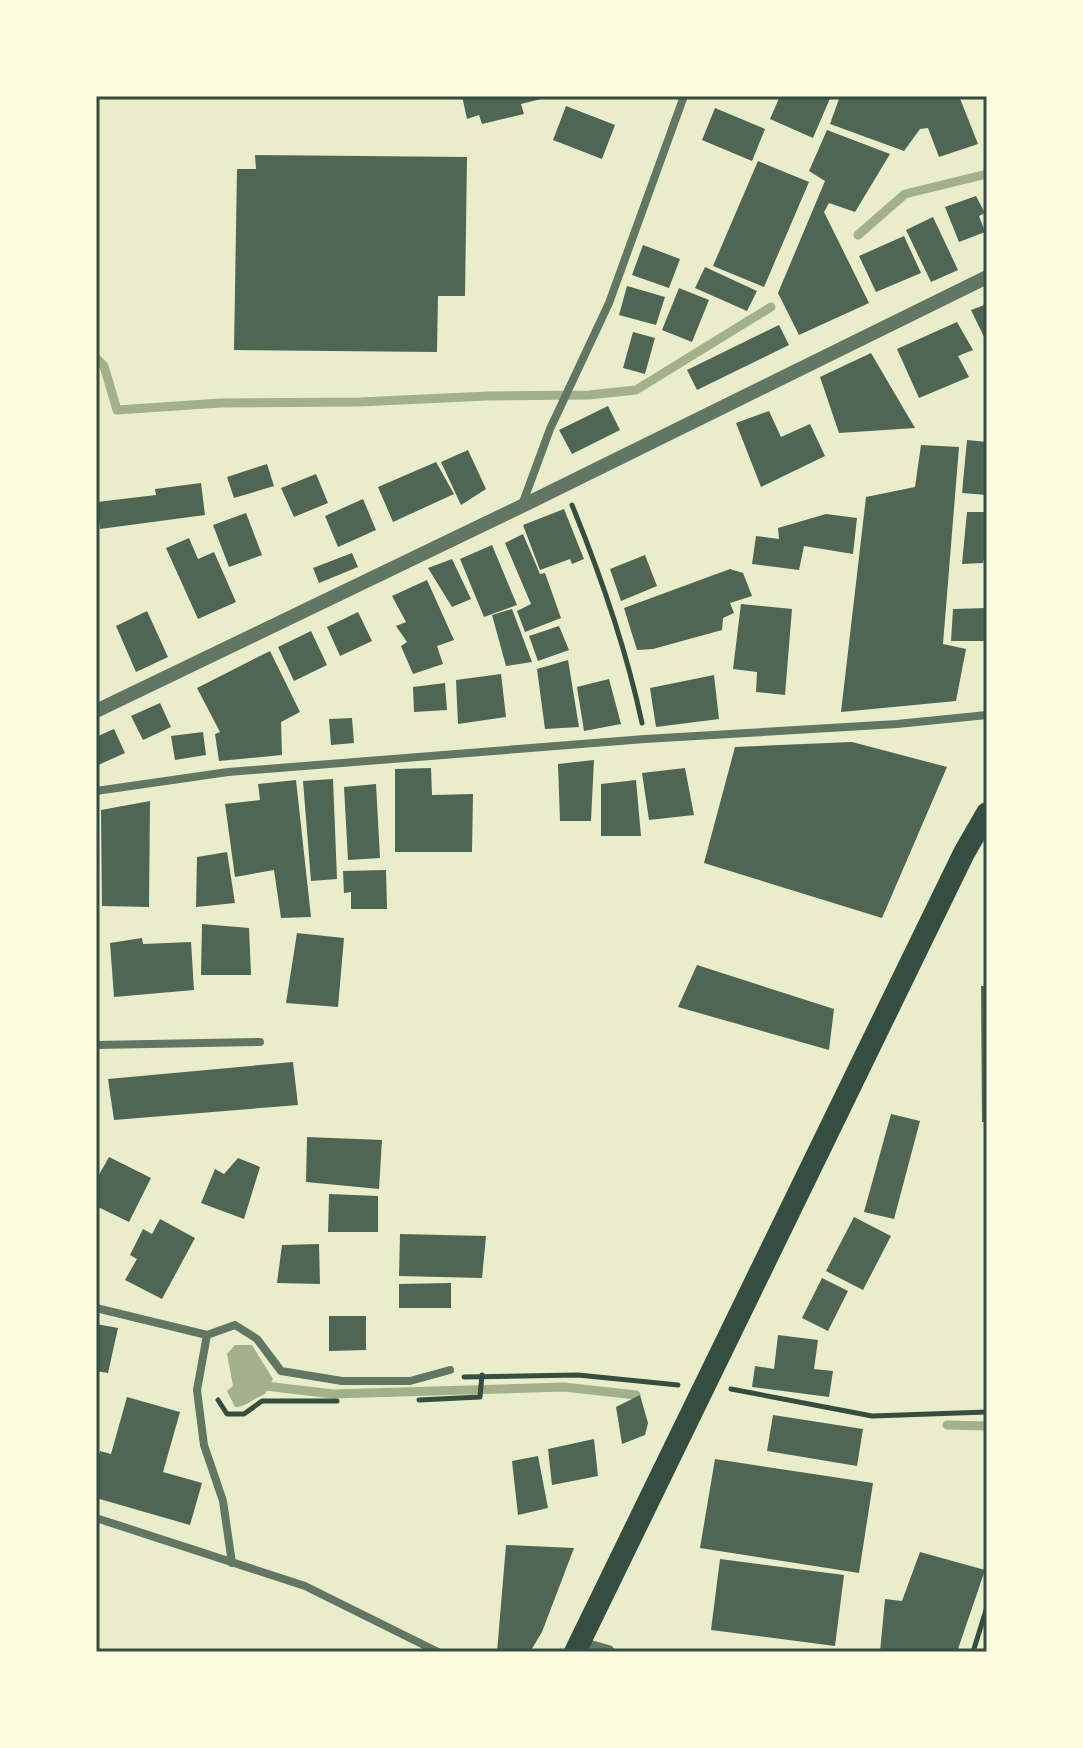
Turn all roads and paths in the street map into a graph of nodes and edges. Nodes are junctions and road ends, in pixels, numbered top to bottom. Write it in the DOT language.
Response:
graph roads {
  1 [pos="684,96"];
  2 [pos="987,277"];
  3 [pos="564,485"];
  4 [pos="522,506"];
  5 [pos="96,711"];
  6 [pos="987,715"];
  7 [pos="645,739"];
  8 [pos="96,791"];
  9 [pos="987,813"];
  10 [pos="260,1042"];
  11 [pos="96,1045"];
  12 [pos="96,1308"];
  13 [pos="207,1335"];
  14 [pos="450,1370"];
  15 [pos="482,1375"];
  16 [pos="459,1377"];
  17 [pos="679,1385"];
  18 [pos="727,1389"];
  19 [pos="480,1397"];
  20 [pos="987,1412"];
  21 [pos="96,1518"];
  22 [pos="232,1563"];
  23 [pos="987,1607"];
  24 [pos="577,1648"];
  25 [pos="438,1652"];
  26 [pos="608,1652"];
  27 [pos="973,1652"];
  1 -- 4 [label="street"];
  2 -- 3 [label="street"];
  3 -- 4 [label="street"];
  3 -- 7 [label="path"];
  4 -- 5 [label="street"];
  6 -- 7 [label="street"];
  7 -- 8 [label="street"];
  9 -- 24 [label="highway"];
  10 -- 11 [label="street"];
  12 -- 13 [label="street"];
  13 -- 14 [label="street"];
  13 -- 22 [label="street"];
  15 -- 16 [label="path"];
  15 -- 17 [label="path"];
  15 -- 19 [label="path"];
  18 -- 20 [label="path"];
  21 -- 22 [label="street"];
  22 -- 25 [label="street"];
  23 -- 27 [label="path"];
  24 -- 26 [label="street"];
}
